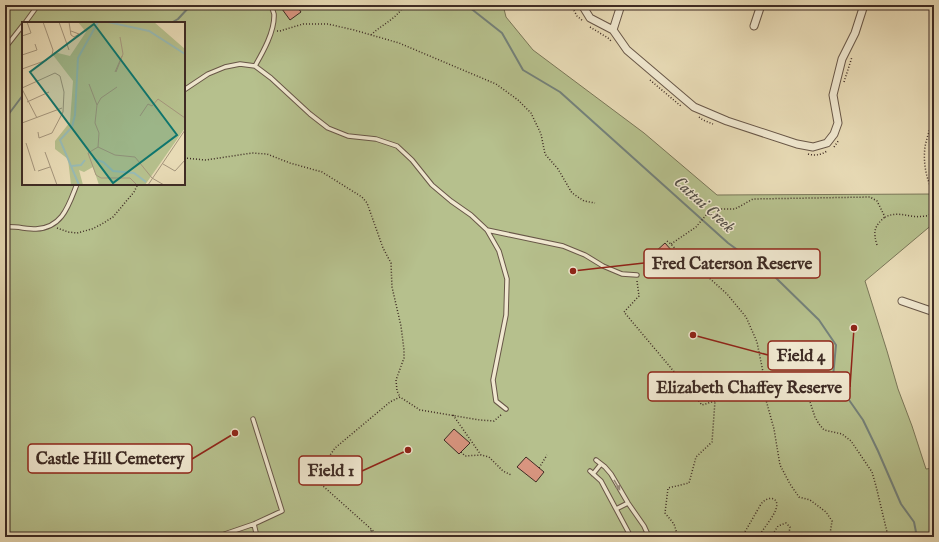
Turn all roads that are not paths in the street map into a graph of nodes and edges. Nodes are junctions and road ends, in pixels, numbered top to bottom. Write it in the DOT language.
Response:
graph roads {
  1 [pos="38,5"];
  2 [pos="271,5"];
  3 [pos="582,5"];
  4 [pos="621,5"];
  5 [pos="761,5"];
  6 [pos="864,5"];
  7 [pos="26,22"];
  8 [pos="22,26"];
  9 [pos="754,26"];
  10 [pos="613,30"];
  11 [pos="5,48"];
  12 [pos="255,66"];
  13 [pos="185,89"];
  14 [pos="77,185"];
  15 [pos="5,226"];
  16 [pos="487,230"];
  17 [pos="637,275"];
  18 [pos="902,301"];
  19 [pos="934,312"];
  20 [pos="506,409"];
  21 [pos="253,419"];
  22 [pos="596,460"];
  23 [pos="601,464"];
  24 [pos="628,503"];
  25 [pos="616,509"];
  26 [pos="254,524"];
  27 [pos="216,537"];
  28 [pos="258,537"];
  29 [pos="631,537"];
  30 [pos="649,537"];
  1 -- 7 [label="lane"];
  2 -- 12 [label="lane"];
  3 -- 10 [label="street"];
  4 -- 10 [label="street"];
  5 -- 9 [label="street"];
  6 -- 10 [label="street"];
  8 -- 11 [label="lane"];
  12 -- 13 [label="lane"];
  12 -- 16 [label="lane"];
  14 -- 15 [label="lane"];
  16 -- 17 [label="lane"];
  16 -- 20 [label="lane"];
  18 -- 19 [label="street"];
  21 -- 26 [label="lane"];
  22 -- 23 [label="lane"];
  23 -- 24 [label="lane, one-way"];
  23 -- 25 [label="lane"];
  24 -- 25 [label="lane"];
  24 -- 30 [label="lane"];
  25 -- 29 [label="lane"];
  26 -- 27 [label="lane"];
  26 -- 28 [label="lane"];
}
